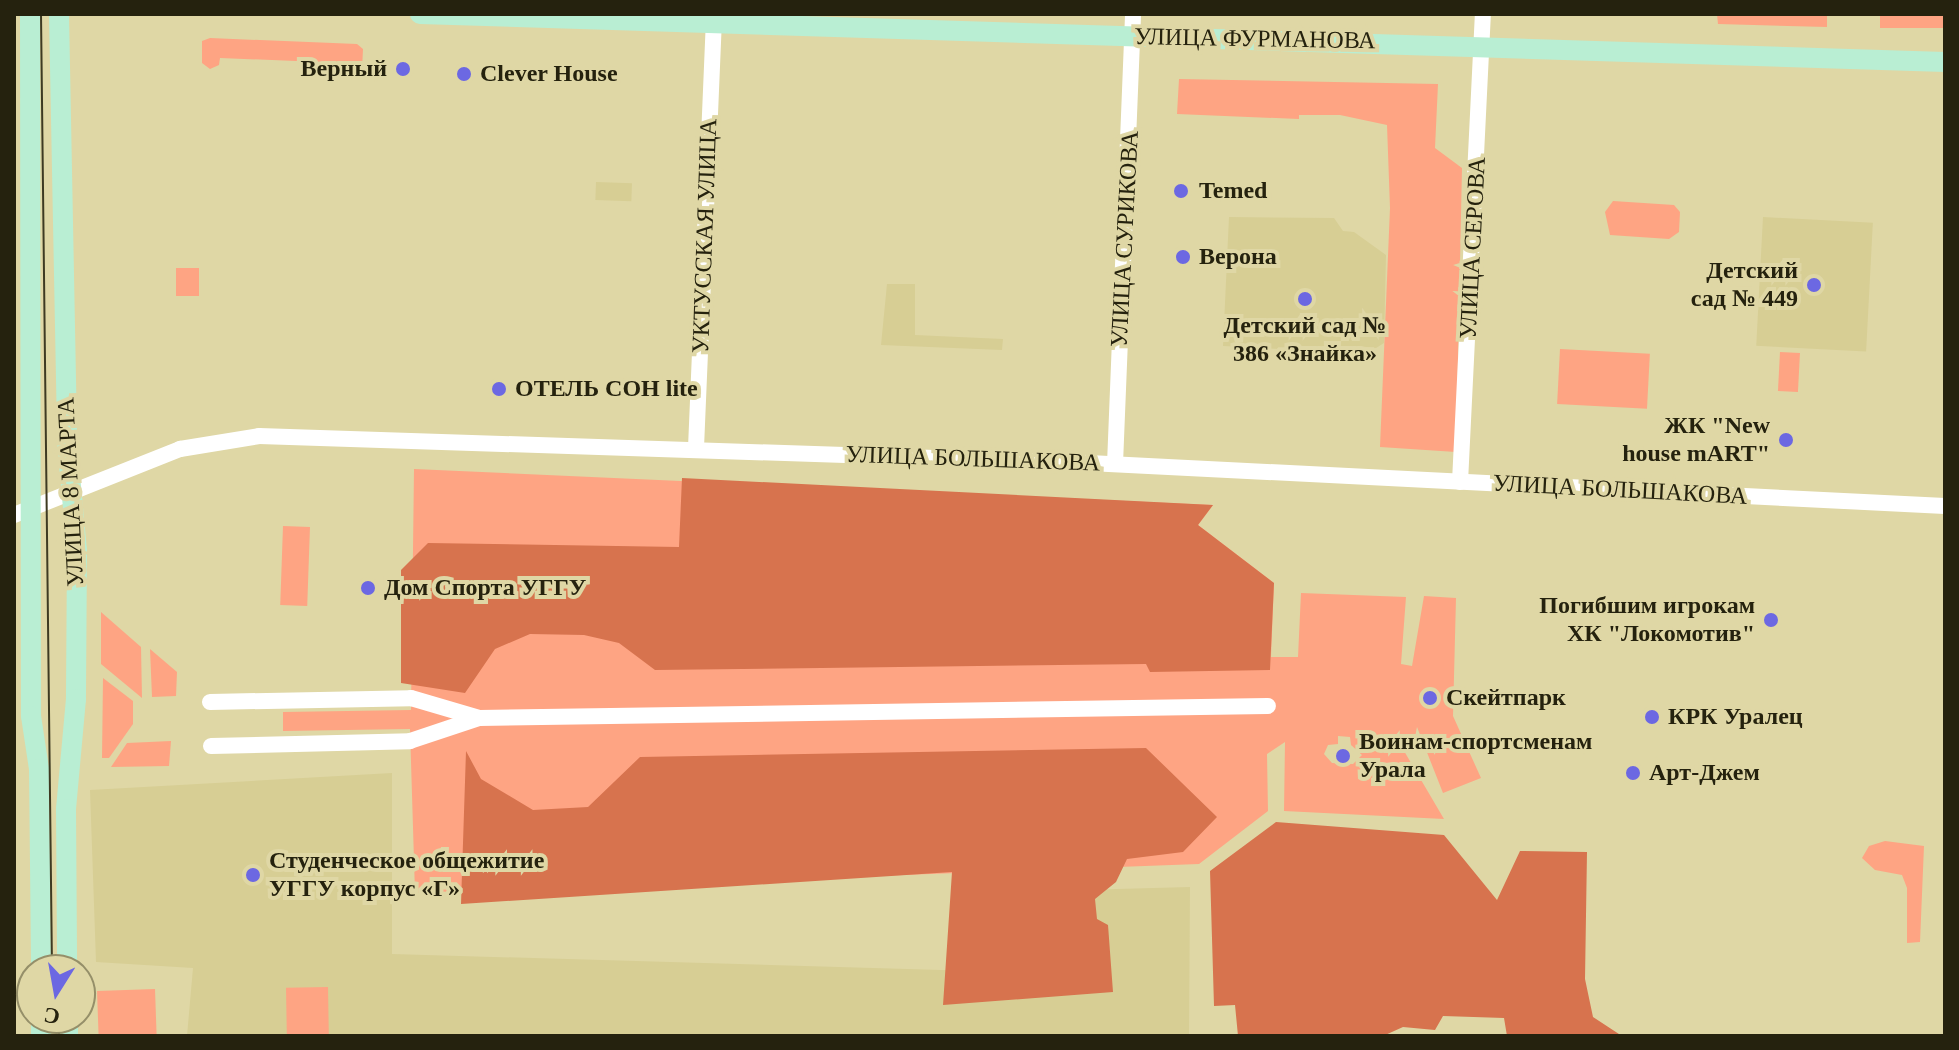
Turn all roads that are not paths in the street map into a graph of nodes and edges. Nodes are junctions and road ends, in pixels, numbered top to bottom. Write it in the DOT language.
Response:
graph roads {
  1 [pos="30,14"];
  2 [pos="59,14"];
  3 [pos="420,14"];
  4 [pos="1133,14"];
  5 [pos="1483,14"];
  6 [pos="714,25"];
  7 [pos="1133,36"];
  8 [pos="1482,47"];
  9 [pos="1945,62"];
  10 [pos="696,448"];
  11 [pos="1115,464"];
  12 [pos="1460,482"];
  13 [pos="72,494"];
  14 [pos="1945,506"];
  15 [pos="24,512"];
  16 [pos="210,702"];
  17 [pos="1268,706"];
  18 [pos="479,718"];
  19 [pos="211,746"];
  20 [pos="41,954"];
  21 [pos="67,954"];
  1 -- 15 [label="main road, УЛИЦА 8 МАРТА"];
  2 -- 13 [label="main road, УЛИЦА 8 МАРТА"];
  3 -- 6 [label="main road, УЛИЦА ФУРМАНОВА"];
  4 -- 7 [label="street, УЛИЦА СУРИКОВА"];
  5 -- 8 [label="street, УЛИЦА СЕРОВА"];
  6 -- 7 [label="main road, УЛИЦА ФУРМАНОВА"];
  6 -- 10 [label="street, УКТУССКАЯ УЛИЦА"];
  7 -- 8 [label="main road, УЛИЦА ФУРМАНОВА"];
  7 -- 11 [label="street, УЛИЦА СУРИКОВА"];
  8 -- 9 [label="main road, УЛИЦА ФУРМАНОВА"];
  8 -- 12 [label="street, УЛИЦА СЕРОВА"];
  10 -- 11 [label="street, УЛИЦА БОЛЬШАКОВА"];
  10 -- 13 [label="street, УЛИЦА БОЛЬШАКОВА"];
  11 -- 12 [label="street, УЛИЦА БОЛЬШАКОВА"];
  12 -- 14 [label="street, УЛИЦА БОЛЬШАКОВА"];
  13 -- 15 [label="street, УЛИЦА БОЛЬШАКОВА"];
  13 -- 21 [label="main road, УЛИЦА 8 МАРТА"];
  15 -- 20 [label="main road, УЛИЦА 8 МАРТА"];
  16 -- 18 [label="street"];
  17 -- 18 [label="street"];
  18 -- 19 [label="street"];
}
